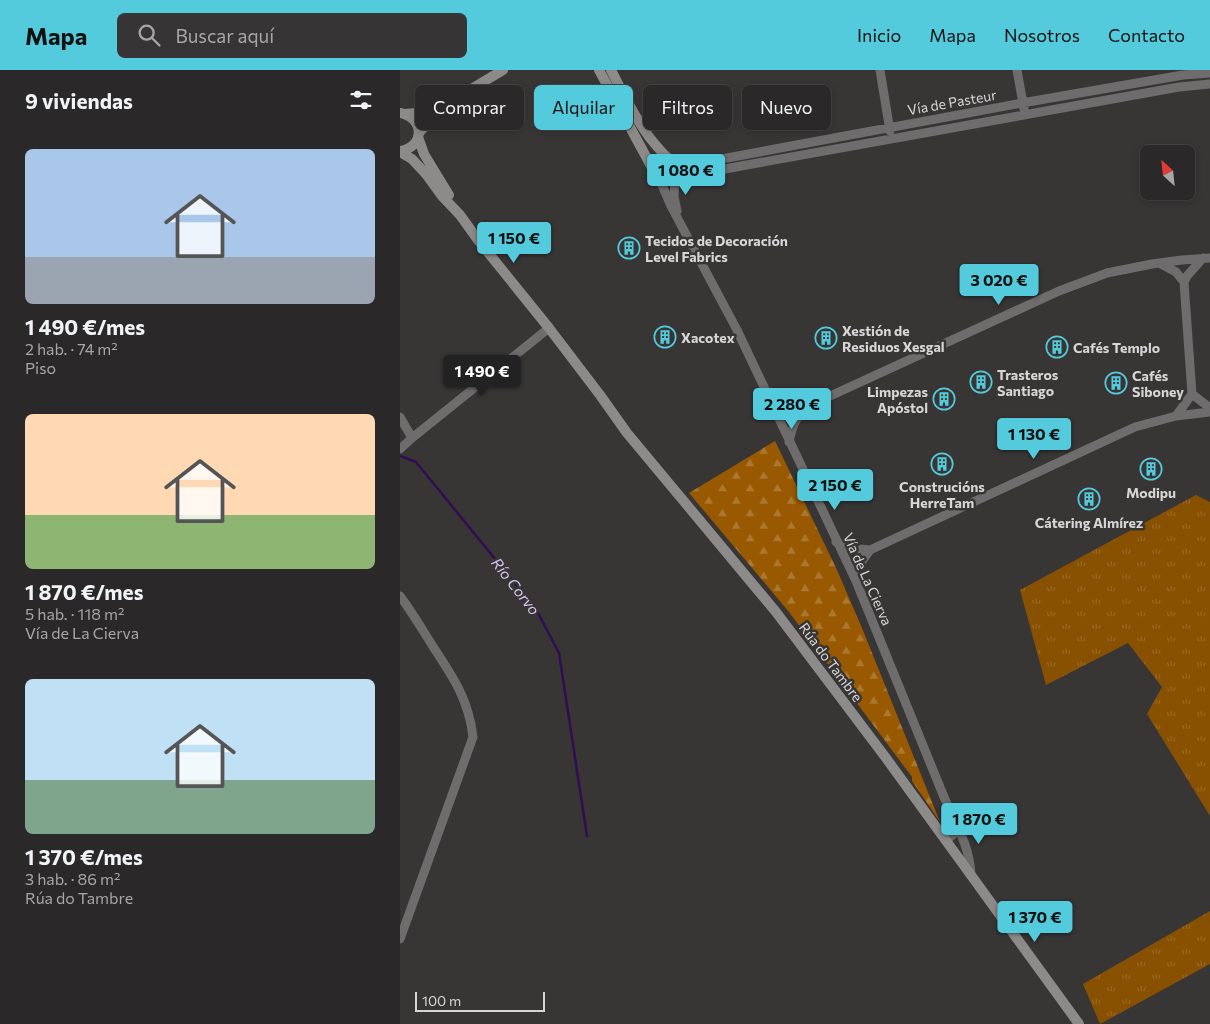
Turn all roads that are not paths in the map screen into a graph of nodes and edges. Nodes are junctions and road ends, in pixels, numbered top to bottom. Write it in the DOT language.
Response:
graph roads {
  1 [pos="503,70"];
  2 [pos="599,70"];
  3 [pos="610,70"];
  4 [pos="880,70"];
  5 [pos="1017,70"];
  6 [pos="1210,72"];
  7 [pos="1210,84"];
  8 [pos="478,85"];
  9 [pos="1022,103"];
  10 [pos="403,114"];
  11 [pos="1025,115"];
  12 [pos="890,128"];
  13 [pos="422,130"];
  14 [pos="418,135"];
  15 [pos="892,138"];
  16 [pos="400,152"];
  17 [pos="669,158"];
  18 [pos="657,175"];
  19 [pos="675,178"];
  20 [pos="460,215"];
  21 [pos="677,216"];
  22 [pos="1206,258"];
  23 [pos="1182,260"];
  24 [pos="1160,263"];
  25 [pos="1184,278"];
  26 [pos="549,328"];
  27 [pos="1193,397"];
  28 [pos="768,398"];
  29 [pos="1210,408"];
  30 [pos="799,410"];
  31 [pos="1210,412"];
  32 [pos="1194,413"];
  33 [pos="1176,416"];
  34 [pos="400,417"];
  35 [pos="779,420"];
  36 [pos="412,438"];
  37 [pos="789,442"];
  38 [pos="401,449"];
  39 [pos="836,542"];
  40 [pos="866,551"];
  41 [pos="846,561"];
  42 [pos="854,577"];
  43 [pos="400,596"];
  44 [pos="956,828"];
  45 [pos="965,842"];
  46 [pos="953,850"];
  47 [pos="971,875"];
  48 [pos="400,939"];
  49 [pos="1079,1024"];
  1 -- 8 [label="main road"];
  2 -- 18 [label="main road, Vía de La Cierva"];
  3 -- 17 [label="main road"];
  4 -- 12 [label="street"];
  5 -- 9 [label="street"];
  6 -- 9 [label="street, Vía de Pasteur"];
  7 -- 11 [label="street, Vía de Pasteur"];
  9 -- 11 [label="street"];
  9 -- 12 [label="street, Vía de Pasteur"];
  10 -- 14 [label="main road"];
  11 -- 15 [label="street, Vía de Pasteur"];
  12 -- 15 [label="street"];
  12 -- 17 [label="street, Vía de Pasteur"];
  13 -- 14 [label="main road"];
  14 -- 16 [label="main road"];
  14 -- 20 [label="main road"];
  15 -- 19 [label="street, Vía de Pasteur"];
  16 -- 20 [label="main road"];
  17 -- 18 [label="main road"];
  17 -- 19 [label="main road"];
  18 -- 19 [label="main road"];
  18 -- 21 [label="street, Vía de La Cierva"];
  19 -- 21 [label="street, Vía de La Cierva"];
  20 -- 26 [label="main road, Rúa do Tambre"];
  21 -- 28 [label="street, Vía de La Cierva"];
  22 -- 23 [label="street"];
  22 -- 25 [label="street"];
  23 -- 24 [label="street"];
  23 -- 25 [label="street"];
  24 -- 25 [label="street"];
  24 -- 30 [label="street"];
  25 -- 27 [label="street"];
  26 -- 36 [label="street"];
  26 -- 46 [label="main road, Rúa do Tambre"];
  27 -- 29 [label="street"];
  27 -- 32 [label="street"];
  27 -- 33 [label="street"];
  28 -- 30 [label="street"];
  28 -- 35 [label="street, Vía de La Cierva"];
  30 -- 35 [label="street"];
  30 -- 37 [label="street"];
  31 -- 32 [label="street"];
  32 -- 33 [label="street"];
  33 -- 40 [label="street"];
  34 -- 36 [label="street"];
  35 -- 37 [label="street, Vía de La Cierva"];
  36 -- 38 [label="street"];
  37 -- 39 [label="street, Vía de La Cierva"];
  39 -- 40 [label="street"];
  39 -- 41 [label="street, Vía de La Cierva"];
  40 -- 41 [label="street"];
  40 -- 42 [label="street"];
  41 -- 42 [label="street, Vía de La Cierva"];
  42 -- 44 [label="street, Vía de La Cierva"];
  43 -- 48 [label="street"];
  44 -- 45 [label="street, Vía de La Cierva"];
  44 -- 46 [label="street"];
  45 -- 46 [label="street"];
  45 -- 47 [label="street, Vía de La Cierva"];
  46 -- 47 [label="main road, Rúa do Tambre"];
  47 -- 49 [label="main road, Rúa do Tambre"];
}
